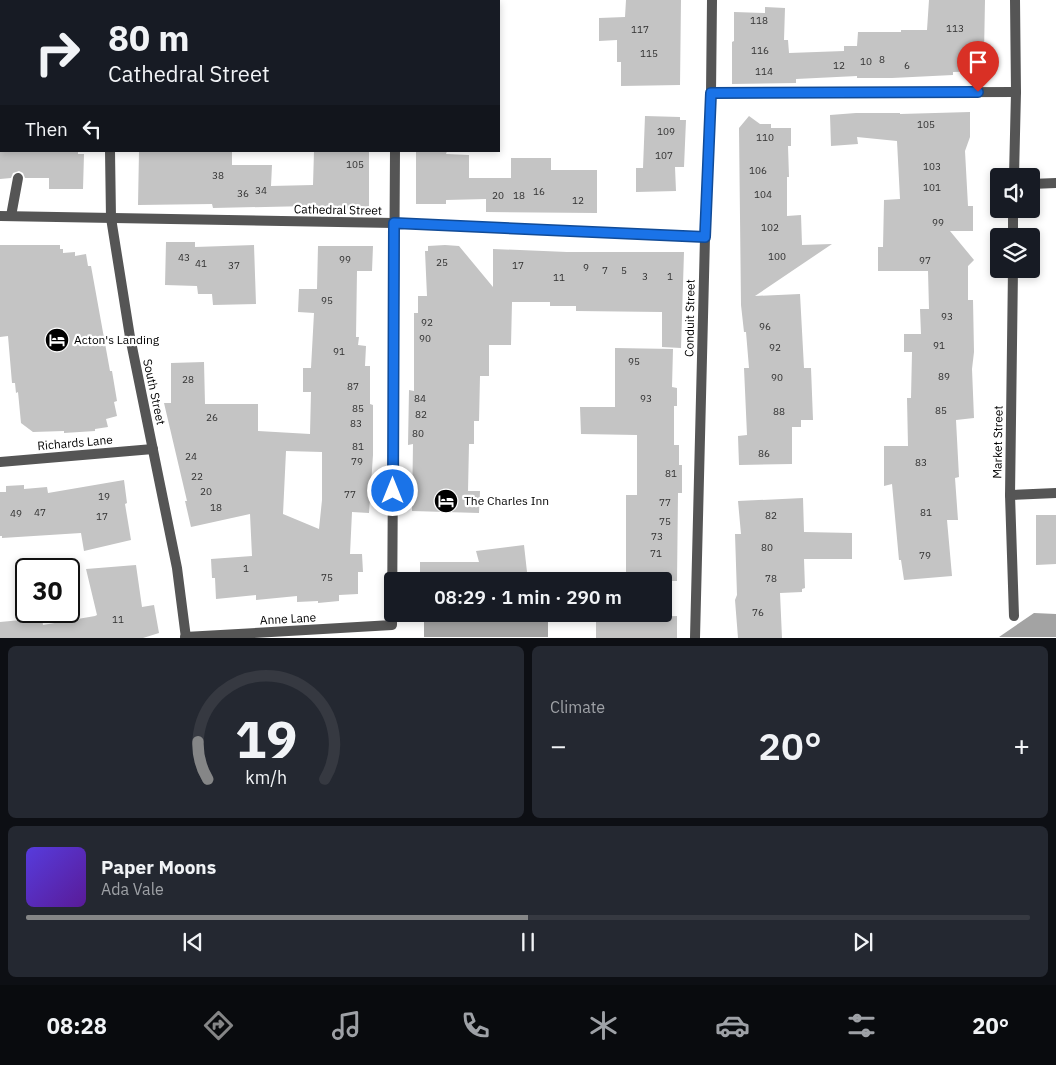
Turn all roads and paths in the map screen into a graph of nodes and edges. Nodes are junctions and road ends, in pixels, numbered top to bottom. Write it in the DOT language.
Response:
graph roads {
  1 [pos="712,0"];
  2 [pos="1015,0"];
  3 [pos="1016,92"];
  4 [pos="711,93"];
  5 [pos="110,152"];
  6 [pos="395,152"];
  7 [pos="1014,168"];
  8 [pos="18,178"];
  9 [pos="1056,183"];
  10 [pos="1040,184"];
  11 [pos="5,216"];
  12 [pos="111,218"];
  13 [pos="394,223"];
  14 [pos="705,237"];
  15 [pos="1013,278"];
  16 [pos="153,449"];
  17 [pos="0,462"];
  18 [pos="1056,493"];
  19 [pos="1010,495"];
  20 [pos="1014,616"];
  21 [pos="186,637"];
  22 [pos="695,638"];
  1 -- 4 [label="street, Conduit Street"];
  2 -- 3 [label="street"];
  3 -- 4 [label="street"];
  3 -- 7 [label="street"];
  4 -- 14 [label="street, Conduit Street"];
  5 -- 12 [label="street, South Street"];
  6 -- 13 [label="street"];
  8 -- 11 [label="street"];
  9 -- 10 [label="street"];
  11 -- 12 [label="street, Cathedral Street"];
  12 -- 13 [label="street, Cathedral Street"];
  12 -- 16 [label="street, South Street"];
  13 -- 14 [label="street, Cathedral Street"];
  13 -- 21 [label="street, Anne Lane"];
  14 -- 22 [label="street, Conduit Street"];
  15 -- 19 [label="street, Market Street"];
  16 -- 17 [label="street, Richards Lane"];
  16 -- 21 [label="street, South Street"];
  18 -- 19 [label="street"];
  19 -- 20 [label="street, Market Street"];
}
